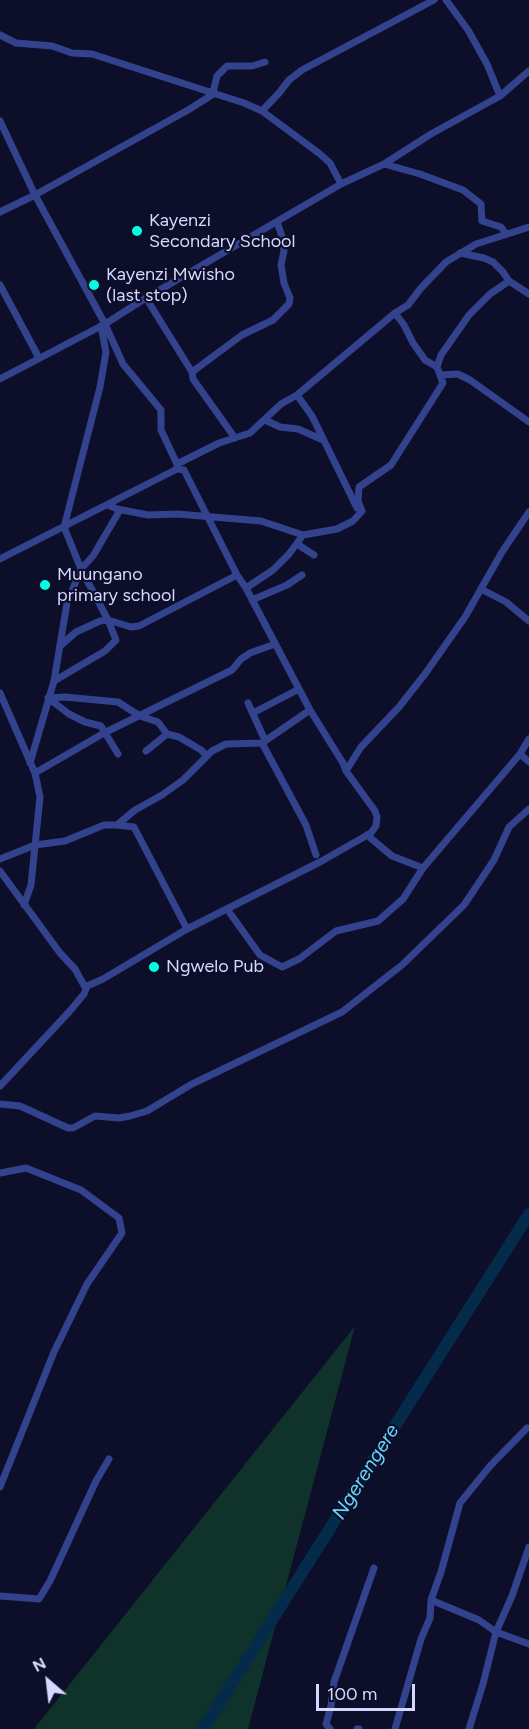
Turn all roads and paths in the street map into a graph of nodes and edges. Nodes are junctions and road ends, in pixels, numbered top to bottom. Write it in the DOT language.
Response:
graph roads {
  1 [pos="434,0"];
  2 [pos="446,0"];
  3 [pos="0,35"];
  4 [pos="265,62"];
  5 [pos="529,71"];
  6 [pos="529,78"];
  7 [pos="518,80"];
  8 [pos="215,93"];
  9 [pos="500,96"];
  10 [pos="262,111"];
  11 [pos="0,121"];
  12 [pos="384,165"];
  13 [pos="341,184"];
  14 [pos="35,195"];
  15 [pos="0,212"];
  16 [pos="277,222"];
  17 [pos="529,227"];
  18 [pos="506,234"];
  19 [pos="460,254"];
  20 [pos="509,281"];
  21 [pos="0,285"];
  22 [pos="529,294"];
  23 [pos="3,296"];
  24 [pos="146,297"];
  25 [pos="395,314"];
  26 [pos="103,325"];
  27 [pos="39,358"];
  28 [pos="437,367"];
  29 [pos="192,372"];
  30 [pos="441,375"];
  31 [pos="0,379"];
  32 [pos="297,395"];
  33 [pos="265,420"];
  34 [pos="529,422"];
  35 [pos="236,438"];
  36 [pos="323,440"];
  37 [pos="177,467"];
  38 [pos="108,505"];
  39 [pos="120,510"];
  40 [pos="529,512"];
  41 [pos="359,513"];
  42 [pos="208,518"];
  43 [pos="64,527"];
  44 [pos="303,535"];
  45 [pos="297,544"];
  46 [pos="314,555"];
  47 [pos="0,560"];
  48 [pos="81,569"];
  49 [pos="237,575"];
  50 [pos="302,575"];
  51 [pos="246,588"];
  52 [pos="481,589"];
  53 [pos="252,600"];
  54 [pos="108,620"];
  55 [pos="529,621"];
  56 [pos="274,644"];
  57 [pos="60,646"];
  58 [pos="54,681"];
  59 [pos="299,689"];
  60 [pos="0,693"];
  61 [pos="48,698"];
  62 [pos="248,703"];
  63 [pos="310,710"];
  64 [pos="253,713"];
  65 [pos="140,716"];
  66 [pos="106,732"];
  67 [pos="166,734"];
  68 [pos="529,738"];
  69 [pos="263,739"];
  70 [pos="146,751"];
  71 [pos="118,754"];
  72 [pos="520,754"];
  73 [pos="207,756"];
  74 [pos="529,762"];
  75 [pos="30,763"];
  76 [pos="346,771"];
  77 [pos="35,773"];
  78 [pos="529,809"];
  79 [pos="117,825"];
  80 [pos="367,836"];
  81 [pos="35,845"];
  82 [pos="316,855"];
  83 [pos="0,859"];
  84 [pos="423,868"];
  85 [pos="0,871"];
  86 [pos="24,905"];
  87 [pos="227,909"];
  88 [pos="187,929"];
  89 [pos="85,987"];
  90 [pos="0,1086"];
  91 [pos="0,1104"];
  92 [pos="0,1173"];
  93 [pos="527,1428"];
  94 [pos="109,1459"];
  95 [pos="0,1487"];
  96 [pos="529,1547"];
  97 [pos="374,1568"];
  98 [pos="0,1596"];
  99 [pos="431,1600"];
  100 [pos="496,1632"];
  101 [pos="529,1644"];
  102 [pos="330,1729"];
  103 [pos="395,1729"];
  104 [pos="468,1729"];
  1 -- 10 [label="street"];
  2 -- 9 [label="street"];
  3 -- 8 [label="street"];
  4 -- 8 [label="street"];
  5 -- 7 [label="street"];
  6 -- 7 [label="street"];
  7 -- 9 [label="street"];
  8 -- 10 [label="street"];
  8 -- 14 [label="street"];
  9 -- 12 [label="street"];
  10 -- 13 [label="street"];
  11 -- 14 [label="street"];
  12 -- 13 [label="street"];
  12 -- 18 [label="street"];
  13 -- 16 [label="street"];
  14 -- 15 [label="street"];
  14 -- 26 [label="street"];
  16 -- 24 [label="street"];
  16 -- 29 [label="street"];
  17 -- 18 [label="street"];
  18 -- 19 [label="street"];
  19 -- 20 [label="street"];
  19 -- 25 [label="street"];
  20 -- 22 [label="street"];
  20 -- 28 [label="street"];
  21 -- 23 [label="street"];
  23 -- 27 [label="street"];
  24 -- 26 [label="street"];
  24 -- 29 [label="street"];
  25 -- 28 [label="street"];
  25 -- 32 [label="street"];
  26 -- 27 [label="street"];
  26 -- 37 [label="street"];
  26 -- 43 [label="street"];
  27 -- 31 [label="street"];
  28 -- 30 [label="street"];
  29 -- 35 [label="street"];
  30 -- 34 [label="street"];
  30 -- 41 [label="street"];
  32 -- 33 [label="street"];
  32 -- 36 [label="street"];
  33 -- 35 [label="street"];
  33 -- 36 [label="street"];
  35 -- 37 [label="street"];
  36 -- 41 [label="street"];
  37 -- 38 [label="street"];
  37 -- 42 [label="street"];
  38 -- 39 [label="street"];
  38 -- 43 [label="street"];
  39 -- 42 [label="street"];
  39 -- 48 [label="street"];
  40 -- 52 [label="street"];
  41 -- 44 [label="street"];
  42 -- 44 [label="street"];
  42 -- 49 [label="street"];
  43 -- 47 [label="street"];
  43 -- 48 [label="street"];
  44 -- 45 [label="street"];
  45 -- 46 [label="street"];
  45 -- 51 [label="street"];
  48 -- 54 [label="street"];
  48 -- 57 [label="street"];
  49 -- 51 [label="street"];
  49 -- 54 [label="street"];
  50 -- 53 [label="street"];
  51 -- 53 [label="street"];
  52 -- 55 [label="street"];
  52 -- 76 [label="street"];
  53 -- 56 [label="street"];
  54 -- 57 [label="street"];
  54 -- 58 [label="street"];
  56 -- 59 [label="street"];
  56 -- 65 [label="street"];
  57 -- 58 [label="street"];
  58 -- 61 [label="street"];
  59 -- 63 [label="street"];
  59 -- 64 [label="street"];
  60 -- 75 [label="street"];
  61 -- 65 [label="street"];
  61 -- 66 [label="street"];
  61 -- 75 [label="street"];
  62 -- 64 [label="street"];
  63 -- 69 [label="street"];
  63 -- 76 [label="street"];
  64 -- 69 [label="street"];
  65 -- 66 [label="street"];
  65 -- 67 [label="street"];
  66 -- 71 [label="street"];
  66 -- 77 [label="street"];
  67 -- 70 [label="street"];
  67 -- 73 [label="street"];
  68 -- 72 [label="street"];
  69 -- 73 [label="street"];
  69 -- 82 [label="street"];
  72 -- 74 [label="street"];
  72 -- 84 [label="street"];
  73 -- 79 [label="street"];
  75 -- 77 [label="street"];
  76 -- 80 [label="street"];
  77 -- 81 [label="street"];
  78 -- 91 [label="street"];
  79 -- 81 [label="street"];
  79 -- 88 [label="street"];
  80 -- 84 [label="street"];
  80 -- 87 [label="street"];
  81 -- 83 [label="street"];
  81 -- 86 [label="street"];
  84 -- 87 [label="street"];
  85 -- 86 [label="street"];
  86 -- 89 [label="street"];
  87 -- 88 [label="street"];
  88 -- 89 [label="street"];
  89 -- 90 [label="street"];
  92 -- 95 [label="street"];
  93 -- 99 [label="street"];
  94 -- 98 [label="street"];
  96 -- 100 [label="street"];
  97 -- 102 [label="street"];
  99 -- 100 [label="street"];
  99 -- 103 [label="street"];
  100 -- 101 [label="street"];
  100 -- 104 [label="street"];
}
